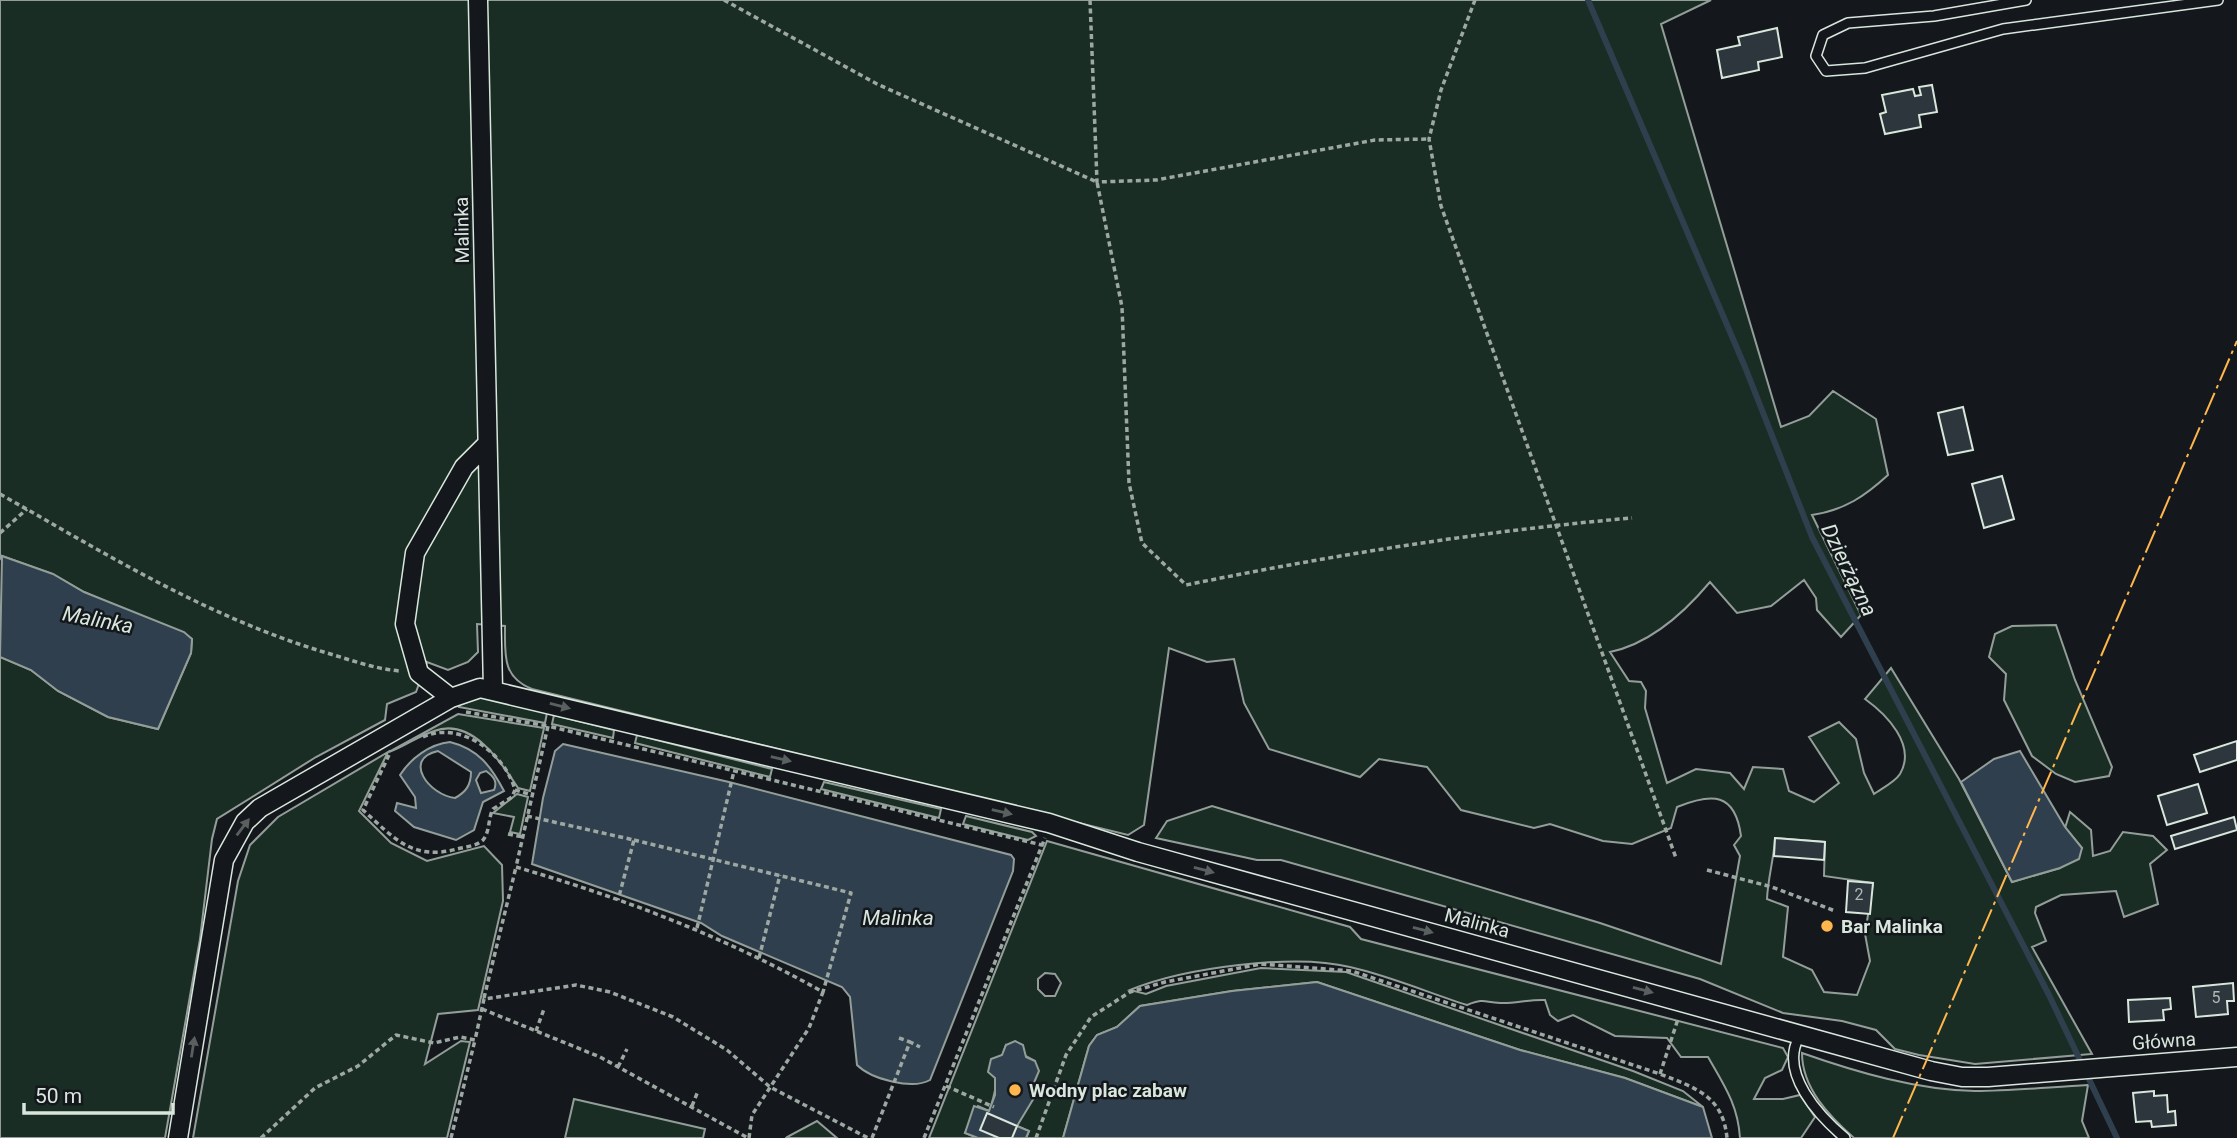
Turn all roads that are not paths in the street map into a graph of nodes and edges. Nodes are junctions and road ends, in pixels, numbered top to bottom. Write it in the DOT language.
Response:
graph roads {
  1 [pos="478,0"];
  2 [pos="2026,0"];
  3 [pos="2218,0"];
  4 [pos="487,444"];
  5 [pos="494,690"];
  6 [pos="451,698"];
  7 [pos="1799,1037"];
  8 [pos="2237,1057"];
  9 [pos="2061,1069"];
  10 [pos="178,1138"];
  11 [pos="1845,1138"];
  1 -- 4 [label="street, Malinka"];
  2 -- 3 [label="lane"];
  4 -- 5 [label="street, Malinka"];
  4 -- 6 [label="street"];
  5 -- 6 [label="street"];
  5 -- 7 [label="street, Malinka, one-way"];
  10 -- 6 [label="street, one-way"];
  7 -- 9 [label="street, Malinka"];
  7 -- 11 [label="lane"];
  8 -- 9 [label="street, Główna"];
}
